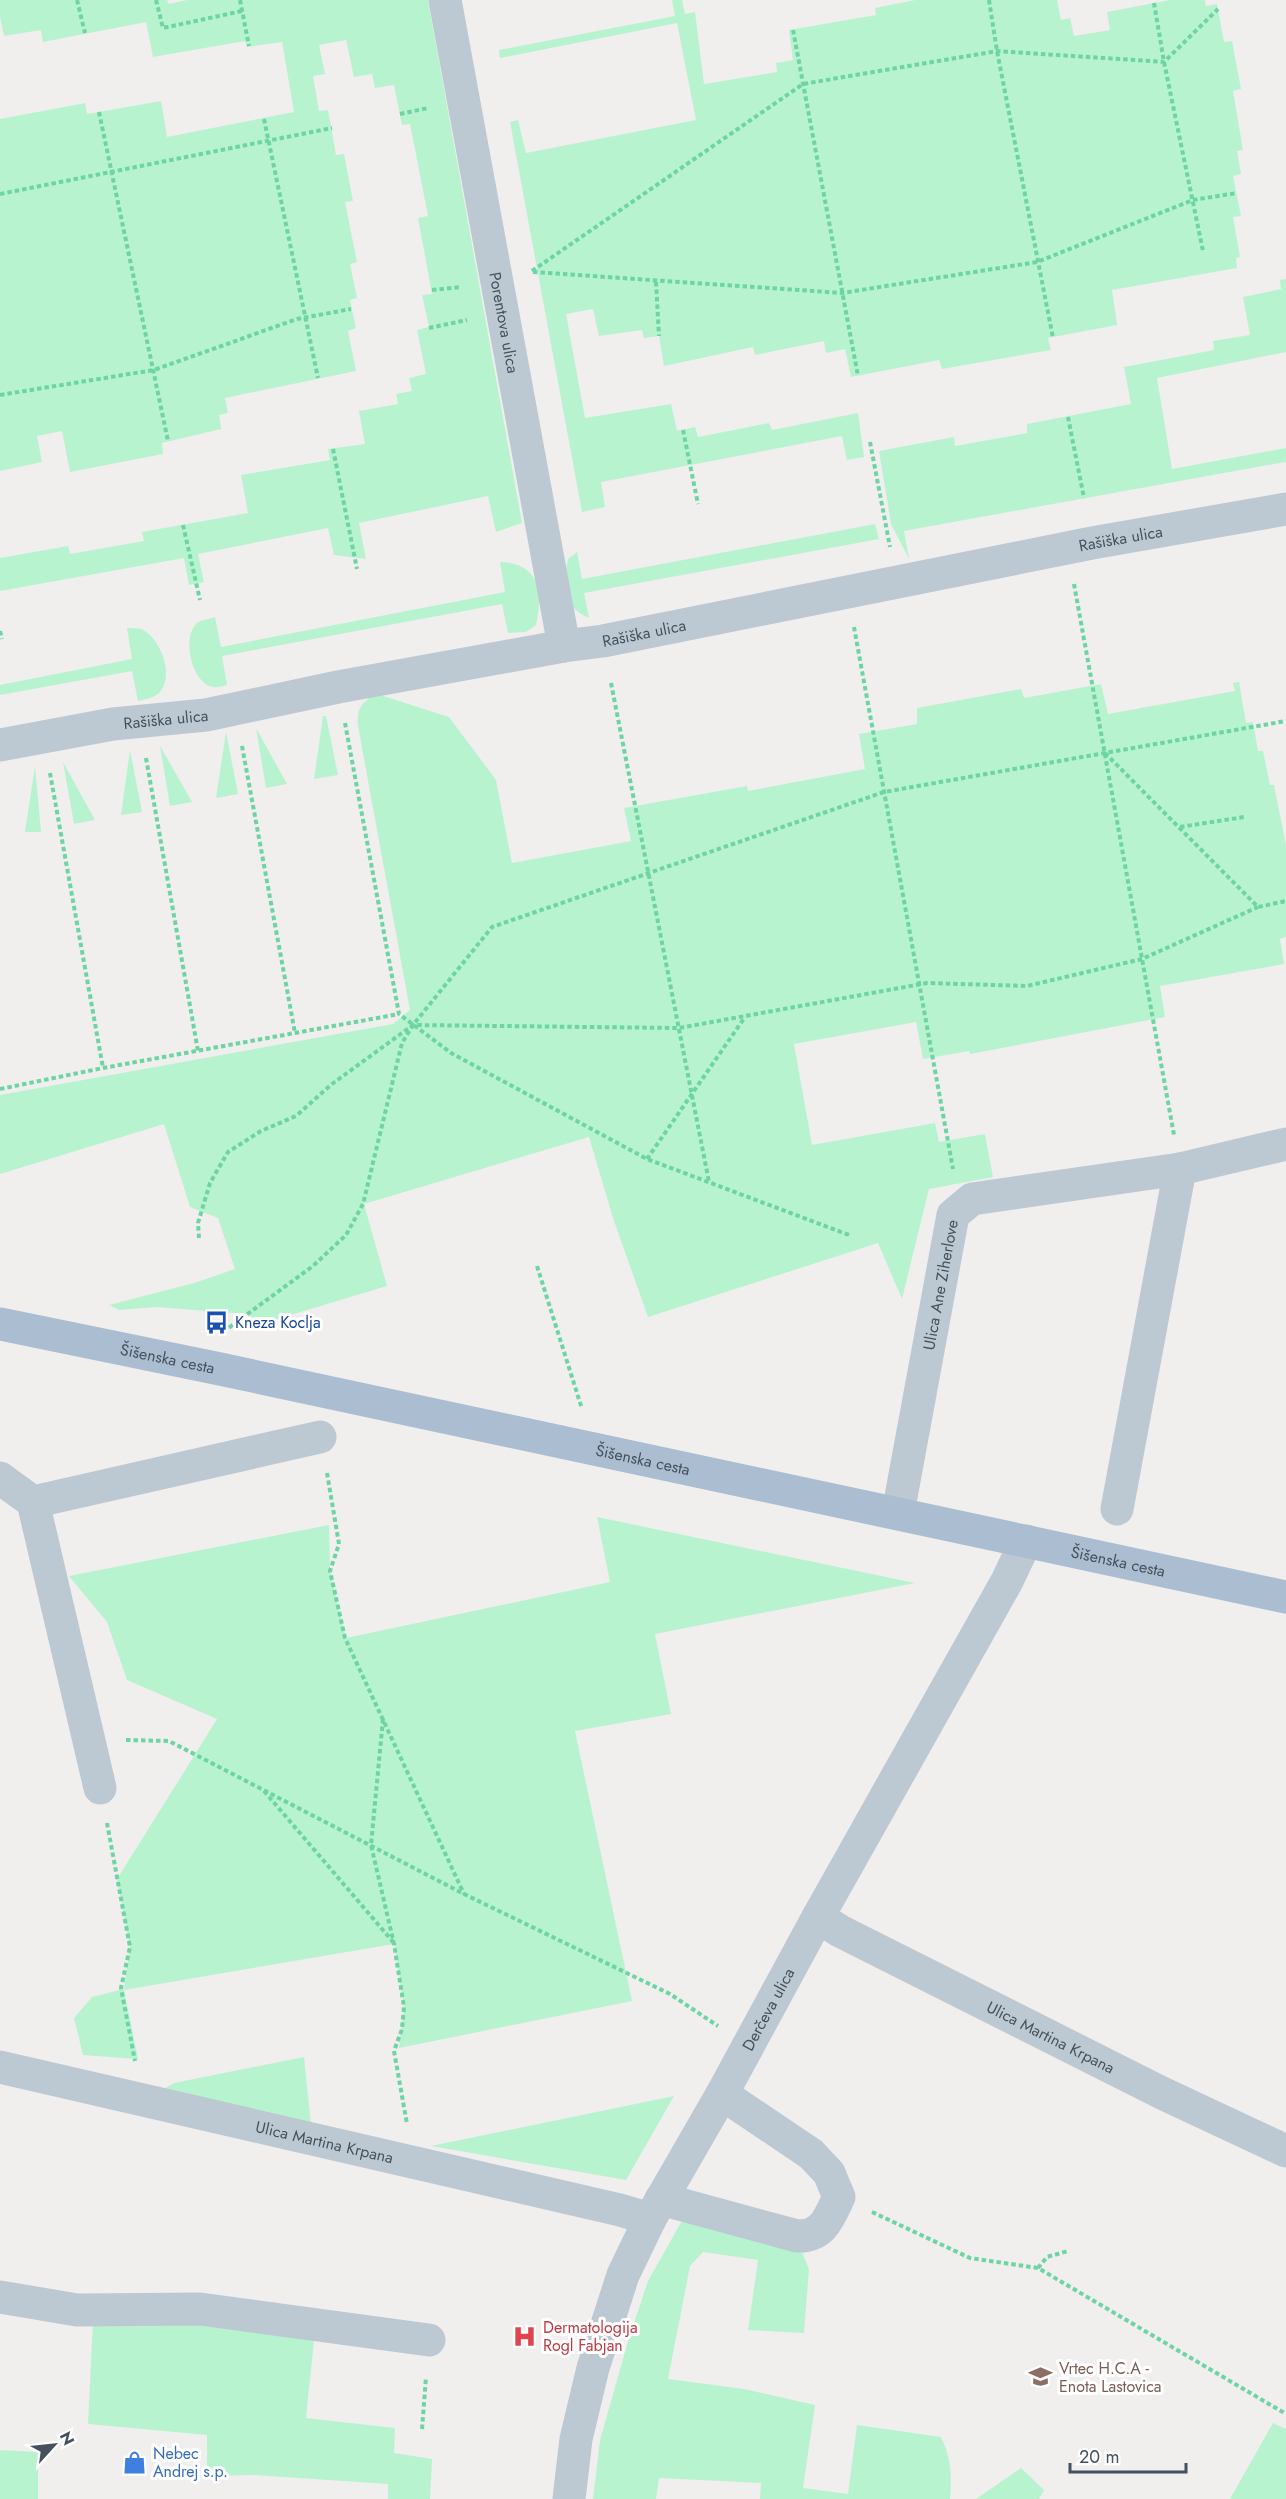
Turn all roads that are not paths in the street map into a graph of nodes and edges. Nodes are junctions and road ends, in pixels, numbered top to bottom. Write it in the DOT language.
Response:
graph roads {
  1 [pos="445,0"];
  2 [pos="1286,509"];
  3 [pos="564,646"];
  4 [pos="0,745"];
  5 [pos="1286,1144"];
  6 [pos="1180,1169"];
  7 [pos="0,1324"];
  8 [pos="320,1437"];
  9 [pos="0,1478"];
  10 [pos="33,1503"];
  11 [pos="1117,1509"];
  12 [pos="898,1513"];
  13 [pos="1026,1541"];
  14 [pos="1286,1597"];
  15 [pos="100,1788"];
  16 [pos="818,1917"];
  17 [pos="0,2067"];
  18 [pos="722,2094"];
  19 [pos="1286,2151"];
  20 [pos="656,2209"];
  21 [pos="0,2297"];
  22 [pos="429,2340"];
  23 [pos="569,2499"];
  1 -- 3 [label="street, Porentova ulica"];
  2 -- 3 [label="street, Rašiška ulica"];
  3 -- 4 [label="street, Rašiška ulica"];
  5 -- 6 [label="street, Ulica Ane Ziherlove"];
  6 -- 11 [label="street"];
  6 -- 12 [label="street, Ulica Ane Ziherlove"];
  7 -- 12 [label="main road, Šišenska cesta"];
  8 -- 10 [label="street"];
  9 -- 10 [label="street"];
  10 -- 15 [label="street"];
  12 -- 13 [label="main road, Šišenska cesta"];
  13 -- 14 [label="main road, Šišenska cesta"];
  13 -- 16 [label="street, Derčeva ulica"];
  16 -- 18 [label="street, Derčeva ulica"];
  16 -- 19 [label="street, Ulica Martina Krpana"];
  17 -- 20 [label="street, Ulica Martina Krpana"];
  18 -- 20 [label="street, Derčeva ulica"];
  18 -- 20 [label="street, Ulica Martina Krpana"];
  20 -- 23 [label="street, Derčeva ulica"];
  21 -- 22 [label="street"];
}
